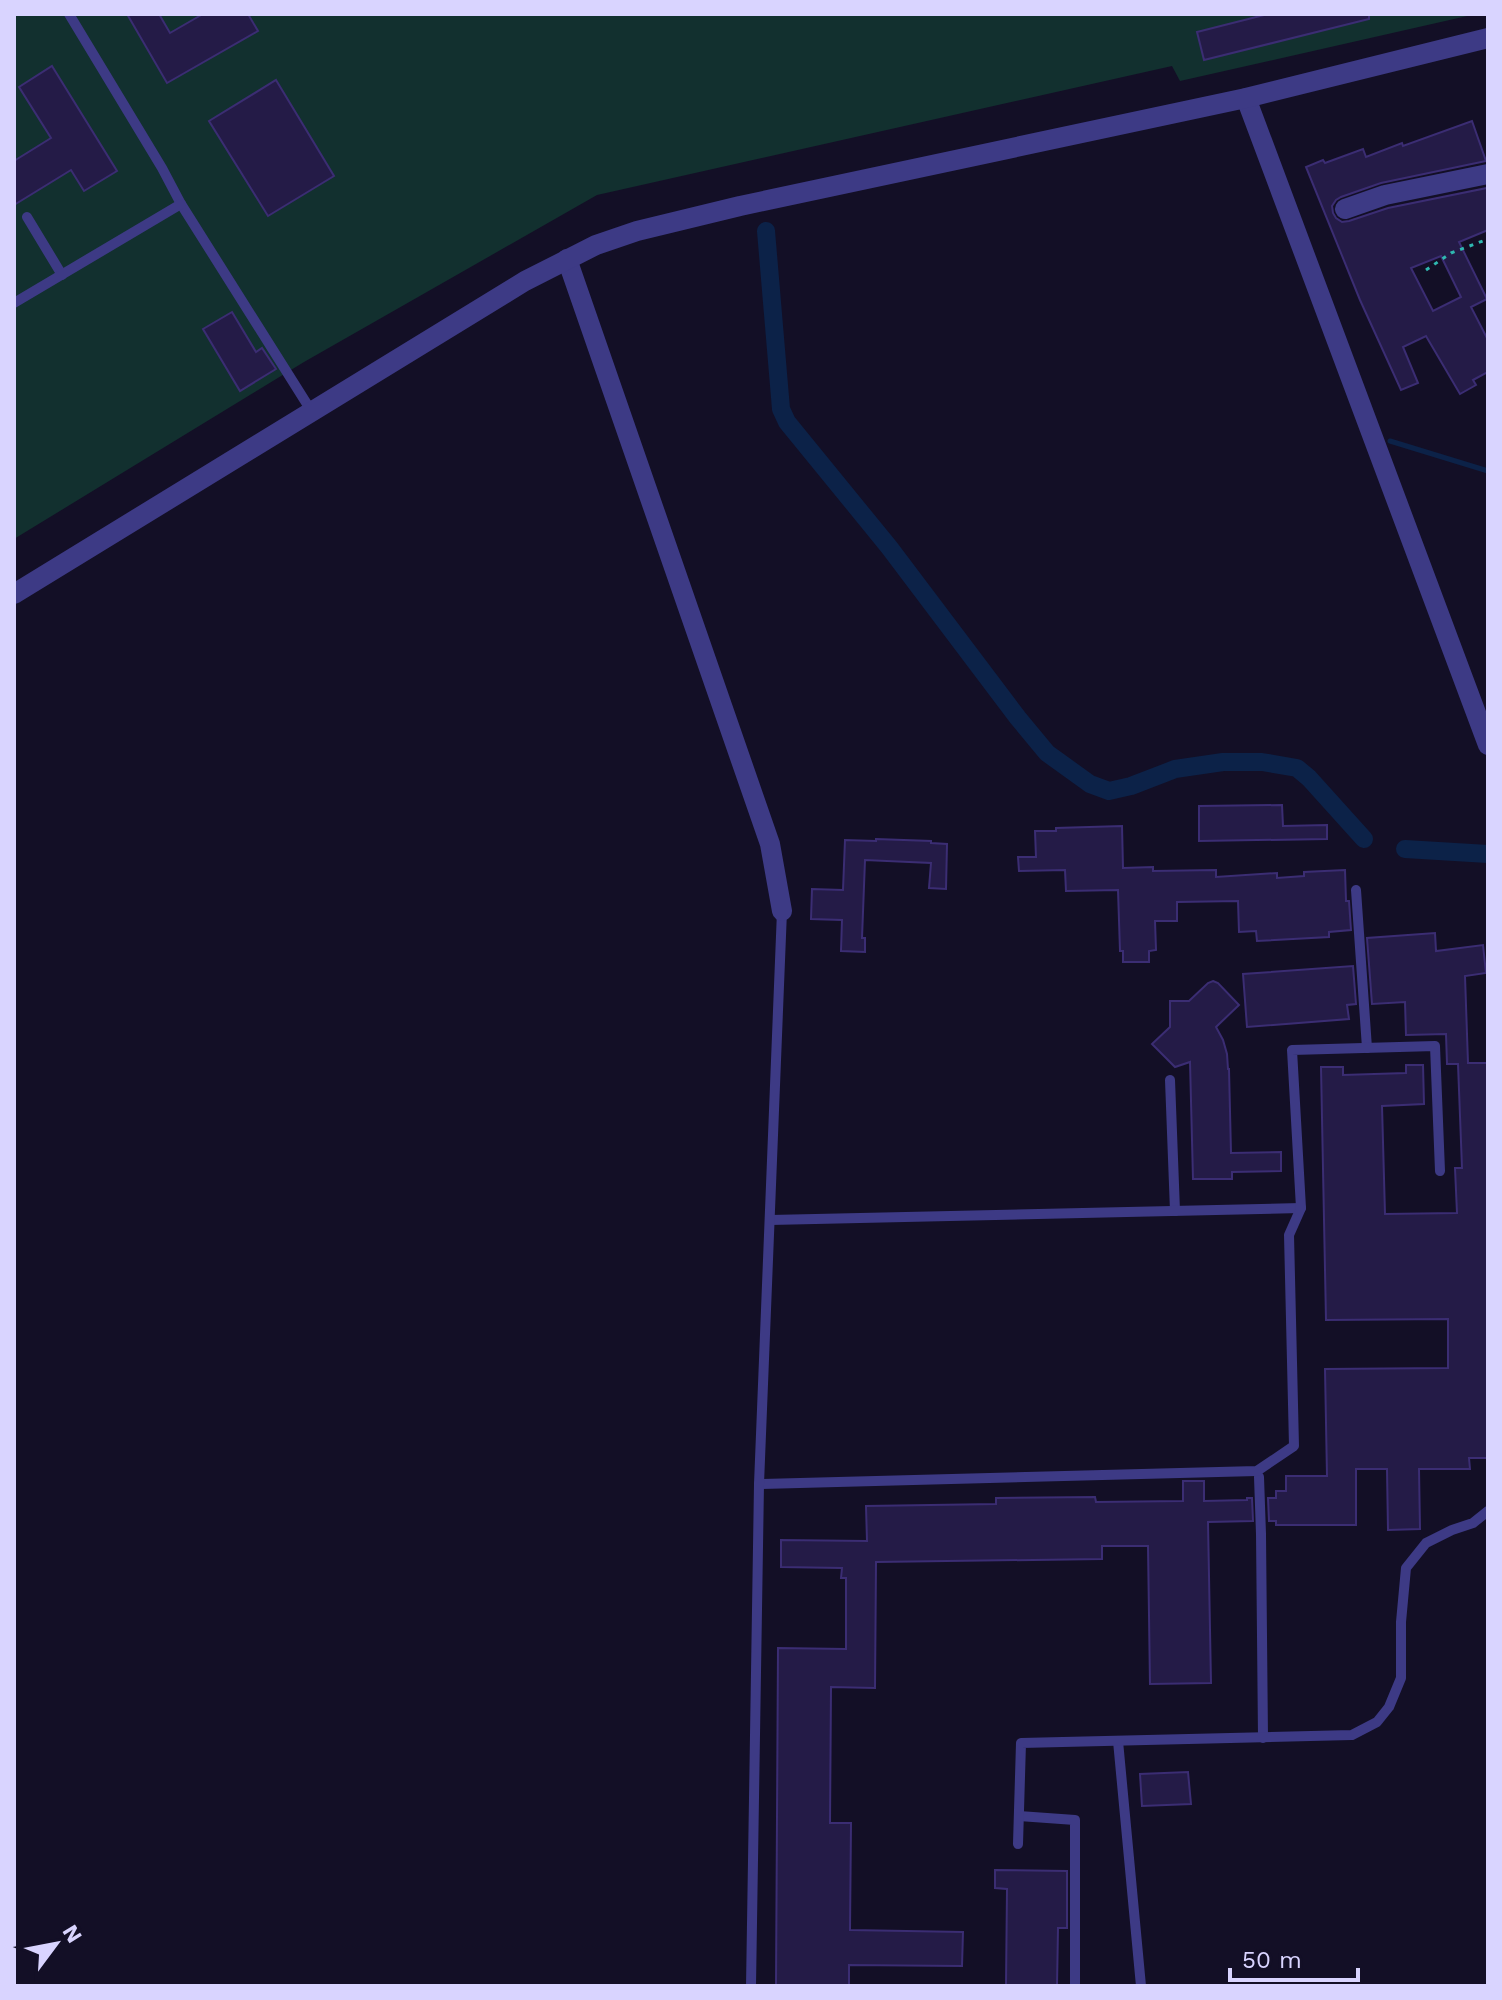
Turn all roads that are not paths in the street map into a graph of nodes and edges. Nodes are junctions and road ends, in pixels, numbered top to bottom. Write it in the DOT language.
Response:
graph roads {
  1 [pos="69,14"];
  2 [pos="1488,38"];
  3 [pos="1246,98"];
  4 [pos="1488,174"];
  5 [pos="181,204"];
  6 [pos="1345,209"];
  7 [pos="27,217"];
  8 [pos="567,259"];
  9 [pos="62,275"];
  10 [pos="14,303"];
  11 [pos="312,412"];
  12 [pos="14,594"];
  13 [pos="1488,745"];
  14 [pos="1356,890"];
  15 [pos="782,911"];
  16 [pos="1367,1048"];
  17 [pos="1170,1080"];
  18 [pos="1440,1171"];
  19 [pos="1301,1208"];
  20 [pos="1175,1211"];
  21 [pos="770,1220"];
  22 [pos="1259,1477"];
  23 [pos="759,1484"];
  24 [pos="1488,1511"];
  25 [pos="1263,1738"];
  26 [pos="1118,1741"];
  27 [pos="1019,1816"];
  28 [pos="1018,1844"];
  29 [pos="751,1986"];
  30 [pos="1075,1986"];
  31 [pos="1141,1986"];
  1 -- 5 [label="lane"];
  2 -- 3 [label="street"];
  3 -- 8 [label="street"];
  3 -- 13 [label="street"];
  4 -- 6 [label="street"];
  5 -- 9 [label="lane"];
  5 -- 11 [label="lane"];
  7 -- 9 [label="lane"];
  8 -- 11 [label="street"];
  8 -- 15 [label="street"];
  9 -- 10 [label="lane"];
  11 -- 12 [label="street"];
  14 -- 16 [label="lane"];
  15 -- 21 [label="lane"];
  16 -- 18 [label="lane"];
  16 -- 19 [label="lane"];
  17 -- 20 [label="lane"];
  19 -- 20 [label="lane"];
  19 -- 23 [label="lane"];
  20 -- 21 [label="lane"];
  21 -- 23 [label="lane"];
  22 -- 25 [label="lane"];
  23 -- 29 [label="lane"];
  24 -- 25 [label="lane"];
  25 -- 26 [label="lane"];
  26 -- 27 [label="lane"];
  26 -- 31 [label="lane"];
  27 -- 28 [label="lane"];
  27 -- 30 [label="lane"];
}
